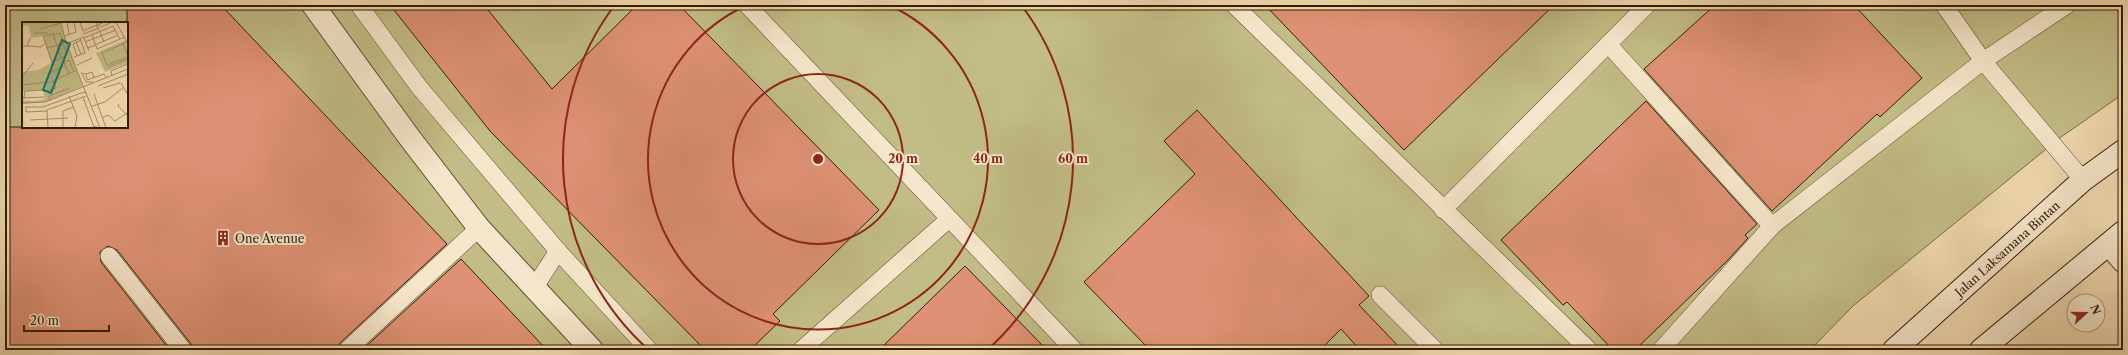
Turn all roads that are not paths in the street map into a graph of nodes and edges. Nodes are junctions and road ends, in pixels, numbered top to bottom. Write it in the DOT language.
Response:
graph roads {
  1 [pos="313,5"];
  2 [pos="358,5"];
  3 [pos="747,5"];
  4 [pos="1234,5"];
  5 [pos="1647,5"];
  6 [pos="1944,5"];
  7 [pos="2067,5"];
  8 [pos="1608,44"];
  9 [pos="1983,61"];
  10 [pos="2123,151"];
  11 [pos="2083,180"];
  12 [pos="1443,210"];
  13 [pos="950,219"];
  14 [pos="1772,226"];
  15 [pos="479,228"];
  16 [pos="2116,238"];
  17 [pos="558,251"];
  18 [pos="109,256"];
  19 [pos="2123,261"];
  20 [pos="534,288"];
  21 [pos="1380,295"];
  22 [pos="1904,347"];
  23 [pos="183,350"];
  24 [pos="347,350"];
  25 [pos="592,350"];
  26 [pos="649,350"];
  27 [pos="801,350"];
  28 [pos="1074,350"];
  29 [pos="1435,350"];
  30 [pos="1589,350"];
  31 [pos="1661,350"];
  32 [pos="1981,350"];
  1 -- 15 [label="street"];
  2 -- 17 [label="lane"];
  3 -- 13 [label="lane"];
  4 -- 12 [label="lane"];
  5 -- 8 [label="lane"];
  6 -- 9 [label="lane"];
  7 -- 9 [label="lane"];
  8 -- 12 [label="lane"];
  8 -- 14 [label="lane"];
  9 -- 11 [label="lane"];
  9 -- 14 [label="lane"];
  10 -- 11 [label="street, Jalan Laksamana Bintan"];
  11 -- 22 [label="street, Jalan Laksamana Bintan"];
  12 -- 30 [label="lane"];
  13 -- 27 [label="lane"];
  13 -- 28 [label="lane"];
  14 -- 31 [label="lane"];
  15 -- 20 [label="street"];
  15 -- 24 [label="lane"];
  16 -- 19 [label="street"];
  16 -- 32 [label="street"];
  17 -- 20 [label="lane"];
  17 -- 26 [label="lane"];
  18 -- 23 [label="lane"];
  20 -- 25 [label="street"];
  21 -- 29 [label="lane"];
}
